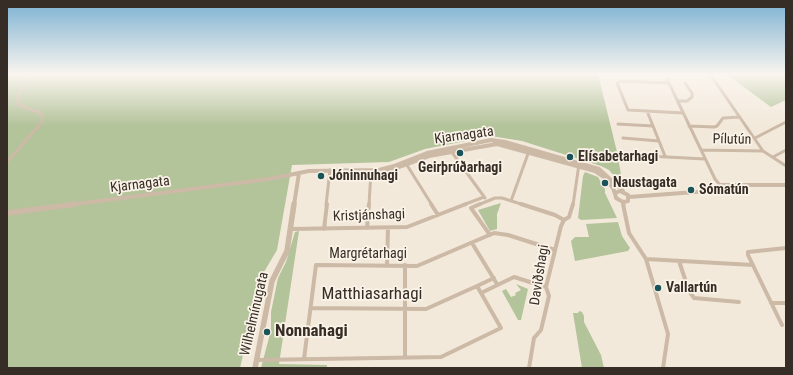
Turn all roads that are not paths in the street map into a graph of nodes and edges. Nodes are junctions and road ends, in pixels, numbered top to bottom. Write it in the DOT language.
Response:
graph roads {
  1 [pos="21,92"];
  2 [pos="620,92"];
  3 [pos="673,92"];
  4 [pos="691,92"];
  5 [pos="722,92"];
  6 [pos="678,101"];
  7 [pos="647,111"];
  8 [pos="683,113"];
  9 [pos="740,117"];
  10 [pos="786,122"];
  11 [pos="618,124"];
  12 [pos="653,126"];
  13 [pos="690,126"];
  14 [pos="623,138"];
  15 [pos="755,138"];
  16 [pos="659,141"];
  17 [pos="450,150"];
  18 [pos="701,150"];
  19 [pos="786,150"];
  20 [pos="529,151"];
  21 [pos="763,151"];
  22 [pos="629,155"];
  23 [pos="665,156"];
  24 [pos="773,157"];
  25 [pos="705,159"];
  26 [pos="7,162"];
  27 [pos="405,163"];
  28 [pos="579,165"];
  29 [pos="786,166"];
  30 [pos="371,171"];
  31 [pos="330,172"];
  32 [pos="299,173"];
  33 [pos="720,185"];
  34 [pos="786,185"];
  35 [pos="622,191"];
  36 [pos="615,194"];
  37 [pos="484,197"];
  38 [pos="629,197"];
  39 [pos="511,201"];
  40 [pos="488,202"];
  41 [pos="623,202"];
  42 [pos="468,203"];
  43 [pos="471,208"];
  44 [pos="7,213"];
  45 [pos="438,215"];
  46 [pos="564,220"];
  47 [pos="324,228"];
  48 [pos="367,228"];
  49 [pos="388,228"];
  50 [pos="291,229"];
  51 [pos="490,235"];
  52 [pos="472,243"];
  53 [pos="786,248"];
  54 [pos="554,250"];
  55 [pos="646,259"];
  56 [pos="679,261"];
  57 [pos="387,265"];
  58 [pos="405,265"];
  59 [pos="753,265"];
  60 [pos="494,278"];
  61 [pos="497,284"];
  62 [pos="477,286"];
  63 [pos="546,287"];
  64 [pos="481,293"];
  65 [pos="739,302"];
  66 [pos="786,303"];
  67 [pos="771,304"];
  68 [pos="311,308"];
  69 [pos="405,309"];
  70 [pos="782,325"];
  71 [pos="405,358"];
  72 [pos="304,359"];
  73 [pos="257,360"];
  74 [pos="255,368"];
  75 [pos="529,368"];
  76 [pos="663,368"];
  1 -- 26 [label="street"];
  2 -- 7 [label="street"];
  3 -- 6 [label="street"];
  4 -- 6 [label="street"];
  5 -- 9 [label="street"];
  6 -- 8 [label="street"];
  7 -- 8 [label="street"];
  7 -- 12 [label="street"];
  8 -- 13 [label="street"];
  9 -- 13 [label="street"];
  9 -- 15 [label="street"];
  10 -- 15 [label="street"];
  11 -- 12 [label="street"];
  12 -- 16 [label="street"];
  13 -- 18 [label="street"];
  14 -- 16 [label="street"];
  15 -- 21 [label="street"];
  16 -- 23 [label="street"];
  17 -- 20 [label="street, Kjarnagata"];
  17 -- 27 [label="street, Kjarnagata"];
  17 -- 37 [label="street"];
  18 -- 21 [label="street, Pílutún"];
  18 -- 25 [label="street"];
  19 -- 24 [label="street"];
  20 -- 28 [label="street, Kjarnagata"];
  20 -- 39 [label="street"];
  21 -- 24 [label="street"];
  22 -- 23 [label="street"];
  23 -- 25 [label="street"];
  24 -- 29 [label="street"];
  25 -- 33 [label="street"];
  27 -- 30 [label="street, Kjarnagata"];
  27 -- 45 [label="street"];
  28 -- 35 [label="street, Kjarnagata"];
  28 -- 36 [label="street, Kjarnagata"];
  28 -- 46 [label="street, Daviðshagi"];
  30 -- 31 [label="street, Kjarnagata"];
  30 -- 48 [label="street"];
  31 -- 32 [label="street, Kjarnagata"];
  31 -- 47 [label="street"];
  32 -- 44 [label="street, Kjarnagata"];
  32 -- 50 [label="street, Wilhelmínugata"];
  33 -- 34 [label="street"];
  33 -- 38 [label="street"];
  35 -- 36 [label="street"];
  35 -- 38 [label="street"];
  36 -- 41 [label="street"];
  37 -- 40 [label="street"];
  37 -- 42 [label="street, Kristjánshagi"];
  38 -- 41 [label="street"];
  39 -- 40 [label="street"];
  39 -- 46 [label="street"];
  40 -- 43 [label="street"];
  41 -- 55 [label="street"];
  42 -- 43 [label="street"];
  42 -- 45 [label="street, Kristjánshagi"];
  43 -- 51 [label="street"];
  45 -- 49 [label="street, Kristjánshagi"];
  46 -- 54 [label="street, Daviðshagi"];
  47 -- 48 [label="street, Kristjánshagi"];
  47 -- 50 [label="street, Kristjánshagi"];
  48 -- 49 [label="street, Kristjánshagi"];
  49 -- 57 [label="street"];
  50 -- 73 [label="street, Wilhelmínugata"];
  51 -- 52 [label="street, Margrétarhagi"];
  51 -- 54 [label="street, Margrétarhagi"];
  52 -- 58 [label="street, Margrétarhagi"];
  52 -- 60 [label="street"];
  53 -- 59 [label="street"];
  54 -- 63 [label="street, Daviðshagi"];
  55 -- 56 [label="street"];
  55 -- 76 [label="street"];
  56 -- 59 [label="street"];
  56 -- 65 [label="street"];
  57 -- 58 [label="street, Margrétarhagi"];
  57 -- 68 [label="street, Margrétarhagi"];
  58 -- 69 [label="street"];
  59 -- 67 [label="street"];
  60 -- 61 [label="street"];
  60 -- 62 [label="street, Matthiasarhagi"];
  61 -- 63 [label="street"];
  61 -- 64 [label="street"];
  62 -- 64 [label="street"];
  62 -- 69 [label="street, Matthiasarhagi"];
  63 -- 75 [label="street, Daviðshagi"];
  64 -- 71 [label="street"];
  66 -- 67 [label="street"];
  67 -- 70 [label="street"];
  68 -- 69 [label="street, Matthiasarhagi"];
  68 -- 72 [label="street"];
  69 -- 71 [label="street"];
  71 -- 72 [label="street"];
  72 -- 73 [label="street"];
  73 -- 74 [label="street, Wilhelmínugata"];
}
